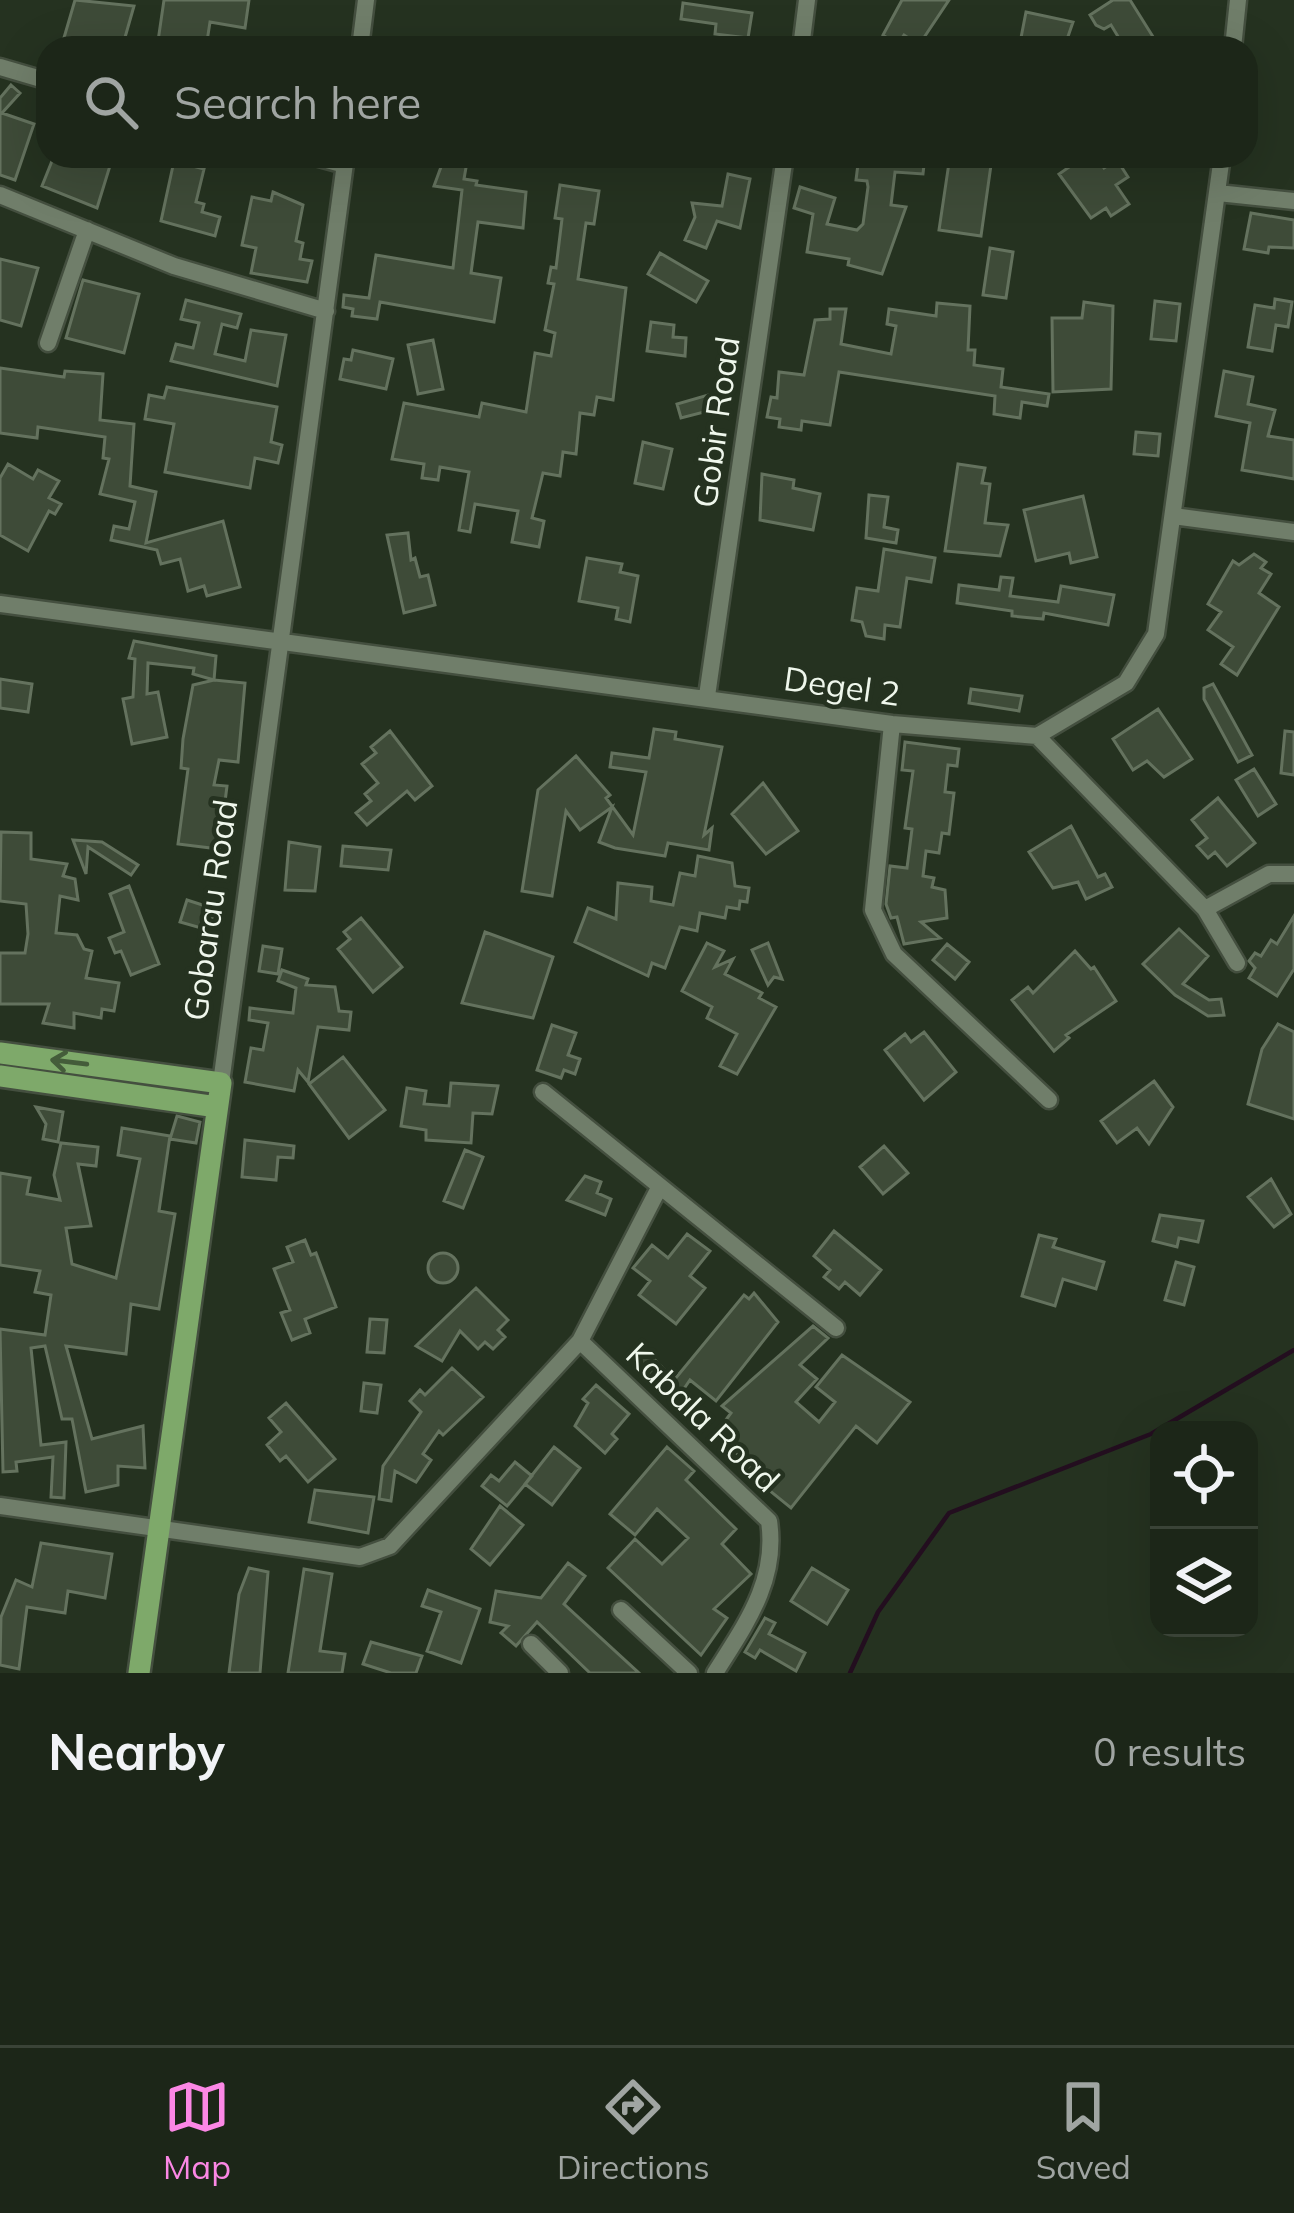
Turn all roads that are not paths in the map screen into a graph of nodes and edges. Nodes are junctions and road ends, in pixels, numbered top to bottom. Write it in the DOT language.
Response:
graph roads {
  1 [pos="366,0"];
  2 [pos="807,0"];
  3 [pos="1238,0"];
  4 [pos="362,36"];
  5 [pos="802,36"];
  6 [pos="1234,36"];
  7 [pos="0,67"];
  8 [pos="36,78"];
  9 [pos="344,168"];
  10 [pos="783,168"];
  11 [pos="1221,168"];
  12 [pos="1218,193"];
  13 [pos="0,195"];
  14 [pos="1294,201"];
  15 [pos="87,230"];
  16 [pos="326,310"];
  17 [pos="48,343"];
  18 [pos="1173,516"];
  19 [pos="1294,532"];
  20 [pos="0,604"];
  21 [pos="279,643"];
  22 [pos="707,696"];
  23 [pos="892,724"];
  24 [pos="1037,736"];
  25 [pos="1294,874"];
  26 [pos="1205,909"];
  27 [pos="1238,963"];
  28 [pos="0,1053"];
  29 [pos="128,1069"];
  30 [pos="0,1076"];
  31 [pos="220,1083"];
  32 [pos="543,1092"];
  33 [pos="125,1093"];
  34 [pos="1048,1100"];
  35 [pos="218,1107"];
  36 [pos="659,1188"];
  37 [pos="836,1328"];
  38 [pos="580,1341"];
  39 [pos="0,1506"];
  40 [pos="160,1528"];
  41 [pos="621,1610"];
  42 [pos="530,1645"];
  43 [pos="140,1673"];
  44 [pos="560,1673"];
  45 [pos="689,1673"];
  46 [pos="715,1673"];
  1 -- 4 [label="street"];
  2 -- 5 [label="street"];
  3 -- 6 [label="street"];
  7 -- 8 [label="street"];
  9 -- 16 [label="street, Gobarau Road"];
  10 -- 22 [label="street, Gobir Road"];
  11 -- 12 [label="street"];
  12 -- 14 [label="street"];
  12 -- 18 [label="street"];
  13 -- 15 [label="street"];
  15 -- 16 [label="street"];
  15 -- 17 [label="street"];
  16 -- 21 [label="street, Gobarau Road"];
  18 -- 19 [label="street"];
  18 -- 24 [label="street"];
  20 -- 21 [label="street, Degel 2"];
  21 -- 22 [label="street, Degel 2"];
  21 -- 31 [label="street, Gobarau Road"];
  22 -- 23 [label="street, Degel 2"];
  23 -- 24 [label="street, Degel 2"];
  23 -- 34 [label="street"];
  24 -- 26 [label="street"];
  25 -- 26 [label="street"];
  26 -- 27 [label="street"];
  29 -- 28 [label="main road, one-way"];
  29 -- 31 [label="main road"];
  29 -- 33 [label="main road"];
  30 -- 33 [label="main road"];
  31 -- 35 [label="main road, Gobarau Road"];
  32 -- 36 [label="street"];
  33 -- 35 [label="main road"];
  35 -- 40 [label="main road, Gobarau Road"];
  36 -- 37 [label="street"];
  36 -- 38 [label="street"];
  38 -- 40 [label="street"];
  38 -- 46 [label="street, Kabala Road"];
  39 -- 40 [label="street"];
  40 -- 43 [label="main road, Gobarau Road"];
  41 -- 45 [label="street"];
  42 -- 44 [label="street"];
}
